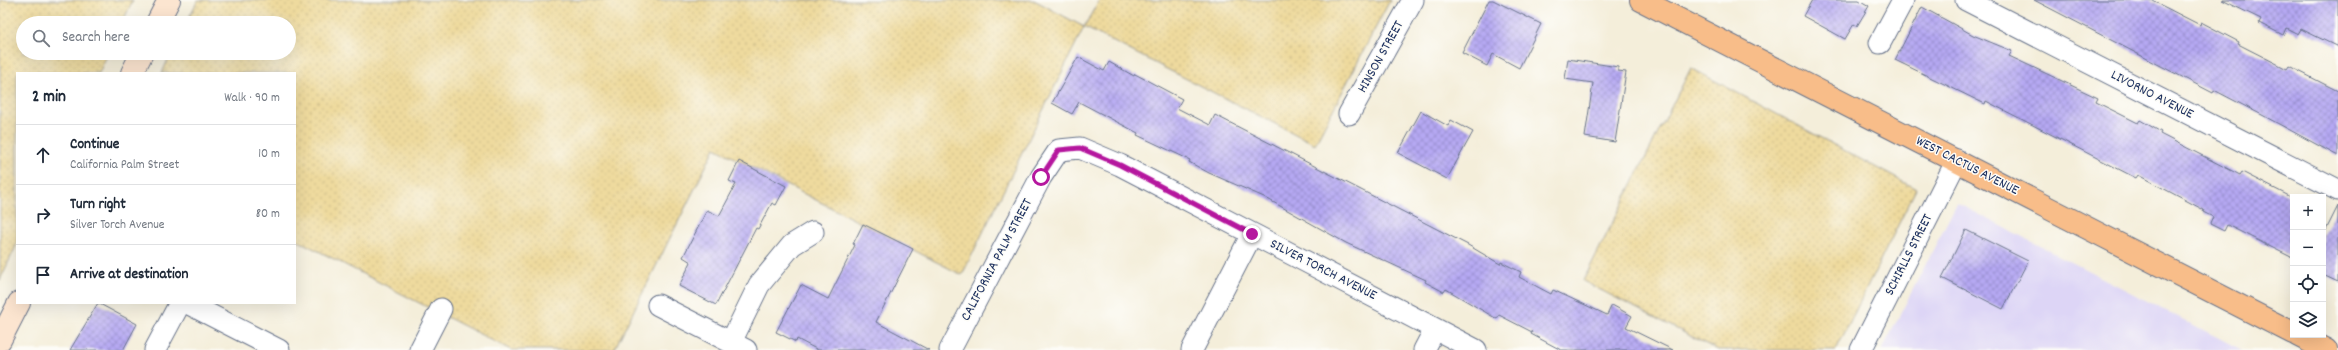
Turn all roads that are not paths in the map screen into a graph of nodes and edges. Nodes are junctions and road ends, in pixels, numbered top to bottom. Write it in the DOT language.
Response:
graph roads {
  1 [pos="169,0"];
  2 [pos="1413,0"];
  3 [pos="1641,0"];
  4 [pos="1903,0"];
  5 [pos="1966,0"];
  6 [pos="161,16"];
  7 [pos="1880,43"];
  8 [pos="138,60"];
  9 [pos="132,72"];
  10 [pos="1349,114"];
  11 [pos="1059,150"];
  12 [pos="1957,160"];
  13 [pos="2338,190"];
  14 [pos="813,232"];
  15 [pos="1252,234"];
  16 [pos="18,304"];
  17 [pos="179,304"];
  18 [pos="190,304"];
  19 [pos="658,305"];
  20 [pos="441,309"];
  21 [pos="1435,329"];
  22 [pos="2290,331"];
  23 [pos="2303,338"];
  24 [pos="0,340"];
  25 [pos="739,346"];
  26 [pos="155,350"];
  27 [pos="279,350"];
  28 [pos="420,350"];
  29 [pos="950,350"];
  30 [pos="1192,350"];
  31 [pos="1424,350"];
  32 [pos="1476,350"];
  33 [pos="1861,350"];
  34 [pos="2326,350"];
  1 -- 6 [label="main road"];
  2 -- 10 [label="street, HINSON STREET"];
  3 -- 12 [label="main road, WEST CACTUS AVENUE"];
  4 -- 7 [label="street"];
  5 -- 13 [label="street, LIVORNO AVENUE"];
  8 -- 9 [label="main road"];
  11 -- 15 [label="street, SILVER TORCH AVENUE"];
  11 -- 29 [label="street, CALIFORNIA PALM STREET"];
  12 -- 22 [label="main road, WEST CACTUS AVENUE"];
  12 -- 33 [label="street, SCHIRLLS STREET"];
  14 -- 25 [label="street"];
  15 -- 21 [label="street, SILVER TORCH AVENUE"];
  15 -- 30 [label="street"];
  16 -- 24 [label="main road"];
  17 -- 26 [label="street"];
  18 -- 27 [label="street"];
  19 -- 25 [label="street"];
  20 -- 28 [label="street"];
  21 -- 31 [label="street"];
  21 -- 32 [label="street, SILVER TORCH AVENUE"];
  23 -- 34 [label="main road"];
}
